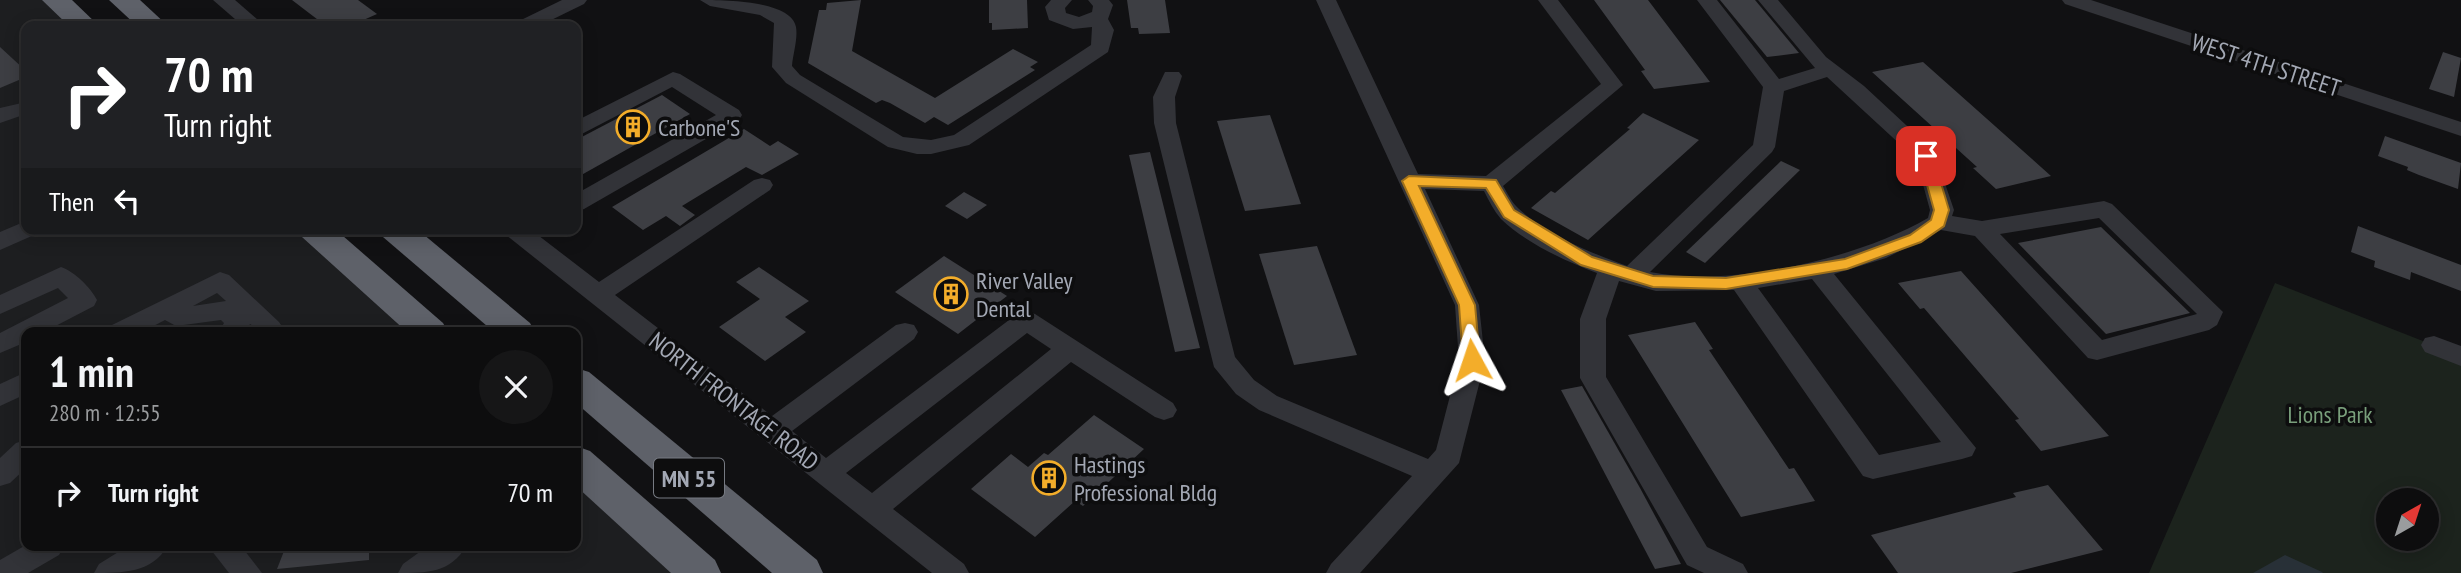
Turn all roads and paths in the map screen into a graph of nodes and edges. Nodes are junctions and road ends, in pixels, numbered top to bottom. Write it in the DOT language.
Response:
graph roads {
  1 [pos="56,0"];
  2 [pos="123,0"];
  3 [pos="223,0"];
  4 [pos="577,0"];
  5 [pos="710,0"];
  6 [pos="1062,0"];
  7 [pos="1326,0"];
  8 [pos="1548,0"];
  9 [pos="1707,0"];
  10 [pos="1768,0"];
  11 [pos="2072,0"];
  12 [pos="1098,9"];
  13 [pos="79,21"];
  14 [pos="148,21"];
  15 [pos="249,21"];
  16 [pos="534,21"];
  17 [pos="1829,69"];
  18 [pos="1172,76"];
  19 [pos="1774,87"];
  20 [pos="21,108"];
  21 [pos="0,116"];
  22 [pos="581,127"];
  23 [pos="2461,129"];
  24 [pos="1409,181"];
  25 [pos="1491,184"];
  26 [pos="762,186"];
  27 [pos="581,201"];
  28 [pos="1938,222"];
  29 [pos="1982,229"];
  30 [pos="21,232"];
  31 [pos="321,235"];
  32 [pos="402,235"];
  33 [pos="528,235"];
  34 [pos="0,242"];
  35 [pos="1817,269"];
  36 [pos="1622,272"];
  37 [pos="1740,281"];
  38 [pos="598,295"];
  39 [pos="0,305"];
  40 [pos="176,317"];
  41 [pos="33,327"];
  42 [pos="131,327"];
  43 [pos="152,327"];
  44 [pos="197,327"];
  45 [pos="235,327"];
  46 [pos="269,327"];
  47 [pos="424,327"];
  48 [pos="511,327"];
  49 [pos="905,332"];
  50 [pos="21,333"];
  51 [pos="0,344"];
  52 [pos="2434,345"];
  53 [pos="1069,349"];
  54 [pos="2461,356"];
  55 [pos="581,386"];
  56 [pos="1164,410"];
  57 [pos="772,431"];
  58 [pos="21,456"];
  59 [pos="581,466"];
  60 [pos="21,467"];
  61 [pos="826,473"];
  62 [pos="1433,473"];
  63 [pos="0,477"];
  64 [pos="872,509"];
  65 [pos="40,551"];
  66 [pos="144,551"];
  67 [pos="227,551"];
  68 [pos="445,551"];
  69 [pos="111,572"];
  70 [pos="3,573"];
  71 [pos="247,573"];
  72 [pos="413,573"];
  73 [pos="701,573"];
  74 [pos="802,573"];
  75 [pos="954,573"];
  76 [pos="1341,573"];
  77 [pos="1733,573"];
  1 -- 13 [label="highway"];
  2 -- 14 [label="highway"];
  3 -- 15 [label="street"];
  4 -- 16 [label="street"];
  5 -- 12 [label="street"];
  6 -- 12 [label="street"];
  7 -- 24 [label="street"];
  8 -- 25 [label="street"];
  9 -- 19 [label="street"];
  10 -- 17 [label="street"];
  11 -- 23 [label="street, WEST 4TH STREET"];
  17 -- 19 [label="street"];
  17 -- 28 [label="street"];
  18 -- 62 [label="street"];
  19 -- 36 [label="street"];
  20 -- 21 [label="street"];
  22 -- 27 [label="street"];
  24 -- 25 [label="street"];
  24 -- 62 [label="street"];
  25 -- 36 [label="street"];
  26 -- 38 [label="street"];
  28 -- 29 [label="street"];
  28 -- 35 [label="street"];
  29 -- 29 [label="street"];
  30 -- 34 [label="street"];
  31 -- 47 [label="highway"];
  32 -- 48 [label="highway"];
  33 -- 38 [label="street, NORTH FRONTAGE ROAD"];
  35 -- 37 [label="street"];
  35 -- 37 [label="street"];
  36 -- 37 [label="street"];
  36 -- 77 [label="street"];
  38 -- 57 [label="street, NORTH FRONTAGE ROAD"];
  39 -- 41 [label="street"];
  40 -- 43 [label="street"];
  40 -- 44 [label="street"];
  40 -- 45 [label="street"];
  42 -- 46 [label="street"];
  49 -- 57 [label="street"];
  50 -- 51 [label="street"];
  52 -- 54 [label="street"];
  53 -- 56 [label="street"];
  53 -- 61 [label="street"];
  53 -- 64 [label="street"];
  55 -- 74 [label="highway, MN 55"];
  57 -- 61 [label="street, NORTH FRONTAGE ROAD"];
  58 -- 63 [label="street"];
  59 -- 73 [label="highway, MN 55"];
  60 -- 63 [label="street"];
  61 -- 64 [label="street, NORTH FRONTAGE ROAD"];
  62 -- 76 [label="street"];
  64 -- 75 [label="street, NORTH FRONTAGE ROAD"];
  65 -- 70 [label="street"];
  66 -- 69 [label="street"];
  67 -- 71 [label="street"];
  68 -- 72 [label="street"];
}
